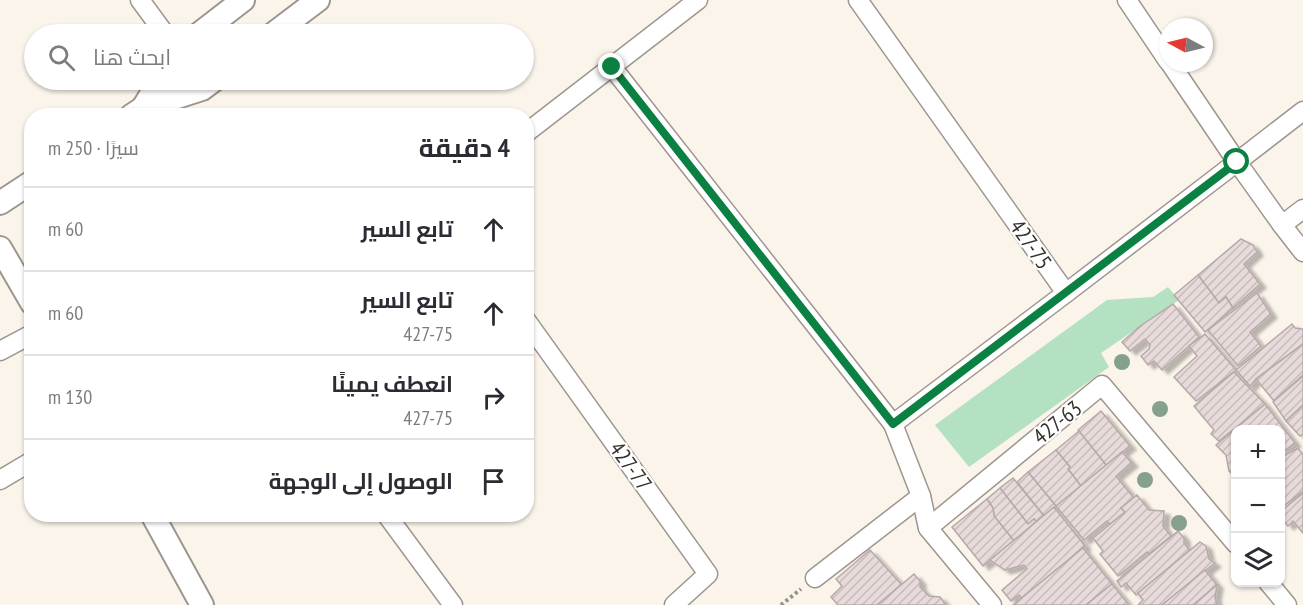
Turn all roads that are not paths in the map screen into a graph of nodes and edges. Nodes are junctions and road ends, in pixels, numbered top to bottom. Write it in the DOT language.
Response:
graph roads {
  1 [pos="140,0"];
  2 [pos="243,0"];
  3 [pos="318,0"];
  4 [pos="698,0"];
  5 [pos="858,0"];
  6 [pos="1127,0"];
  7 [pos="158,24"];
  8 [pos="212,24"];
  9 [pos="286,24"];
  10 [pos="1159,47"];
  11 [pos="612,67"];
  12 [pos="1176,72"];
  13 [pos="153,90"];
  14 [pos="199,90"];
  15 [pos="140,108"];
  16 [pos="148,108"];
  17 [pos="1303,111"];
  18 [pos="534,127"];
  19 [pos="1237,162"];
  20 [pos="24,187"];
  21 [pos="0,203"];
  22 [pos="1303,209"];
  23 [pos="1282,225"];
  24 [pos="0,248"];
  25 [pos="1303,252"];
  26 [pos="24,289"];
  27 [pos="1066,293"];
  28 [pos="534,331"];
  29 [pos="24,338"];
  30 [pos="0,351"];
  31 [pos="893,424"];
  32 [pos="24,466"];
  33 [pos="0,480"];
  34 [pos="921,496"];
  35 [pos="156,522"];
  36 [pos="392,522"];
  37 [pos="928,528"];
  38 [pos="1231,538"];
  39 [pos="815,578"];
  40 [pos="1272,587"];
  41 [pos="202,605"];
  42 [pos="453,605"];
  43 [pos="674,605"];
  44 [pos="992,605"];
  45 [pos="1287,605"];
  1 -- 7 [label="street"];
  2 -- 8 [label="street"];
  3 -- 9 [label="street"];
  4 -- 11 [label="street"];
  5 -- 27 [label="street, 427-75"];
  6 -- 10 [label="street"];
  11 -- 18 [label="street"];
  11 -- 31 [label="street"];
  12 -- 19 [label="street"];
  13 -- 15 [label="street"];
  14 -- 16 [label="street"];
  17 -- 19 [label="street"];
  19 -- 23 [label="street"];
  19 -- 27 [label="street"];
  20 -- 21 [label="street"];
  22 -- 23 [label="street"];
  23 -- 25 [label="street"];
  24 -- 26 [label="street"];
  27 -- 31 [label="street, 427-75"];
  28 -- 43 [label="street, 427-77"];
  29 -- 30 [label="street"];
  31 -- 34 [label="street"];
  32 -- 33 [label="street"];
  34 -- 37 [label="street"];
  34 -- 39 [label="street"];
  35 -- 41 [label="street"];
  36 -- 42 [label="street"];
  37 -- 38 [label="street, 427-63"];
  37 -- 44 [label="street"];
  40 -- 45 [label="street"];
}
